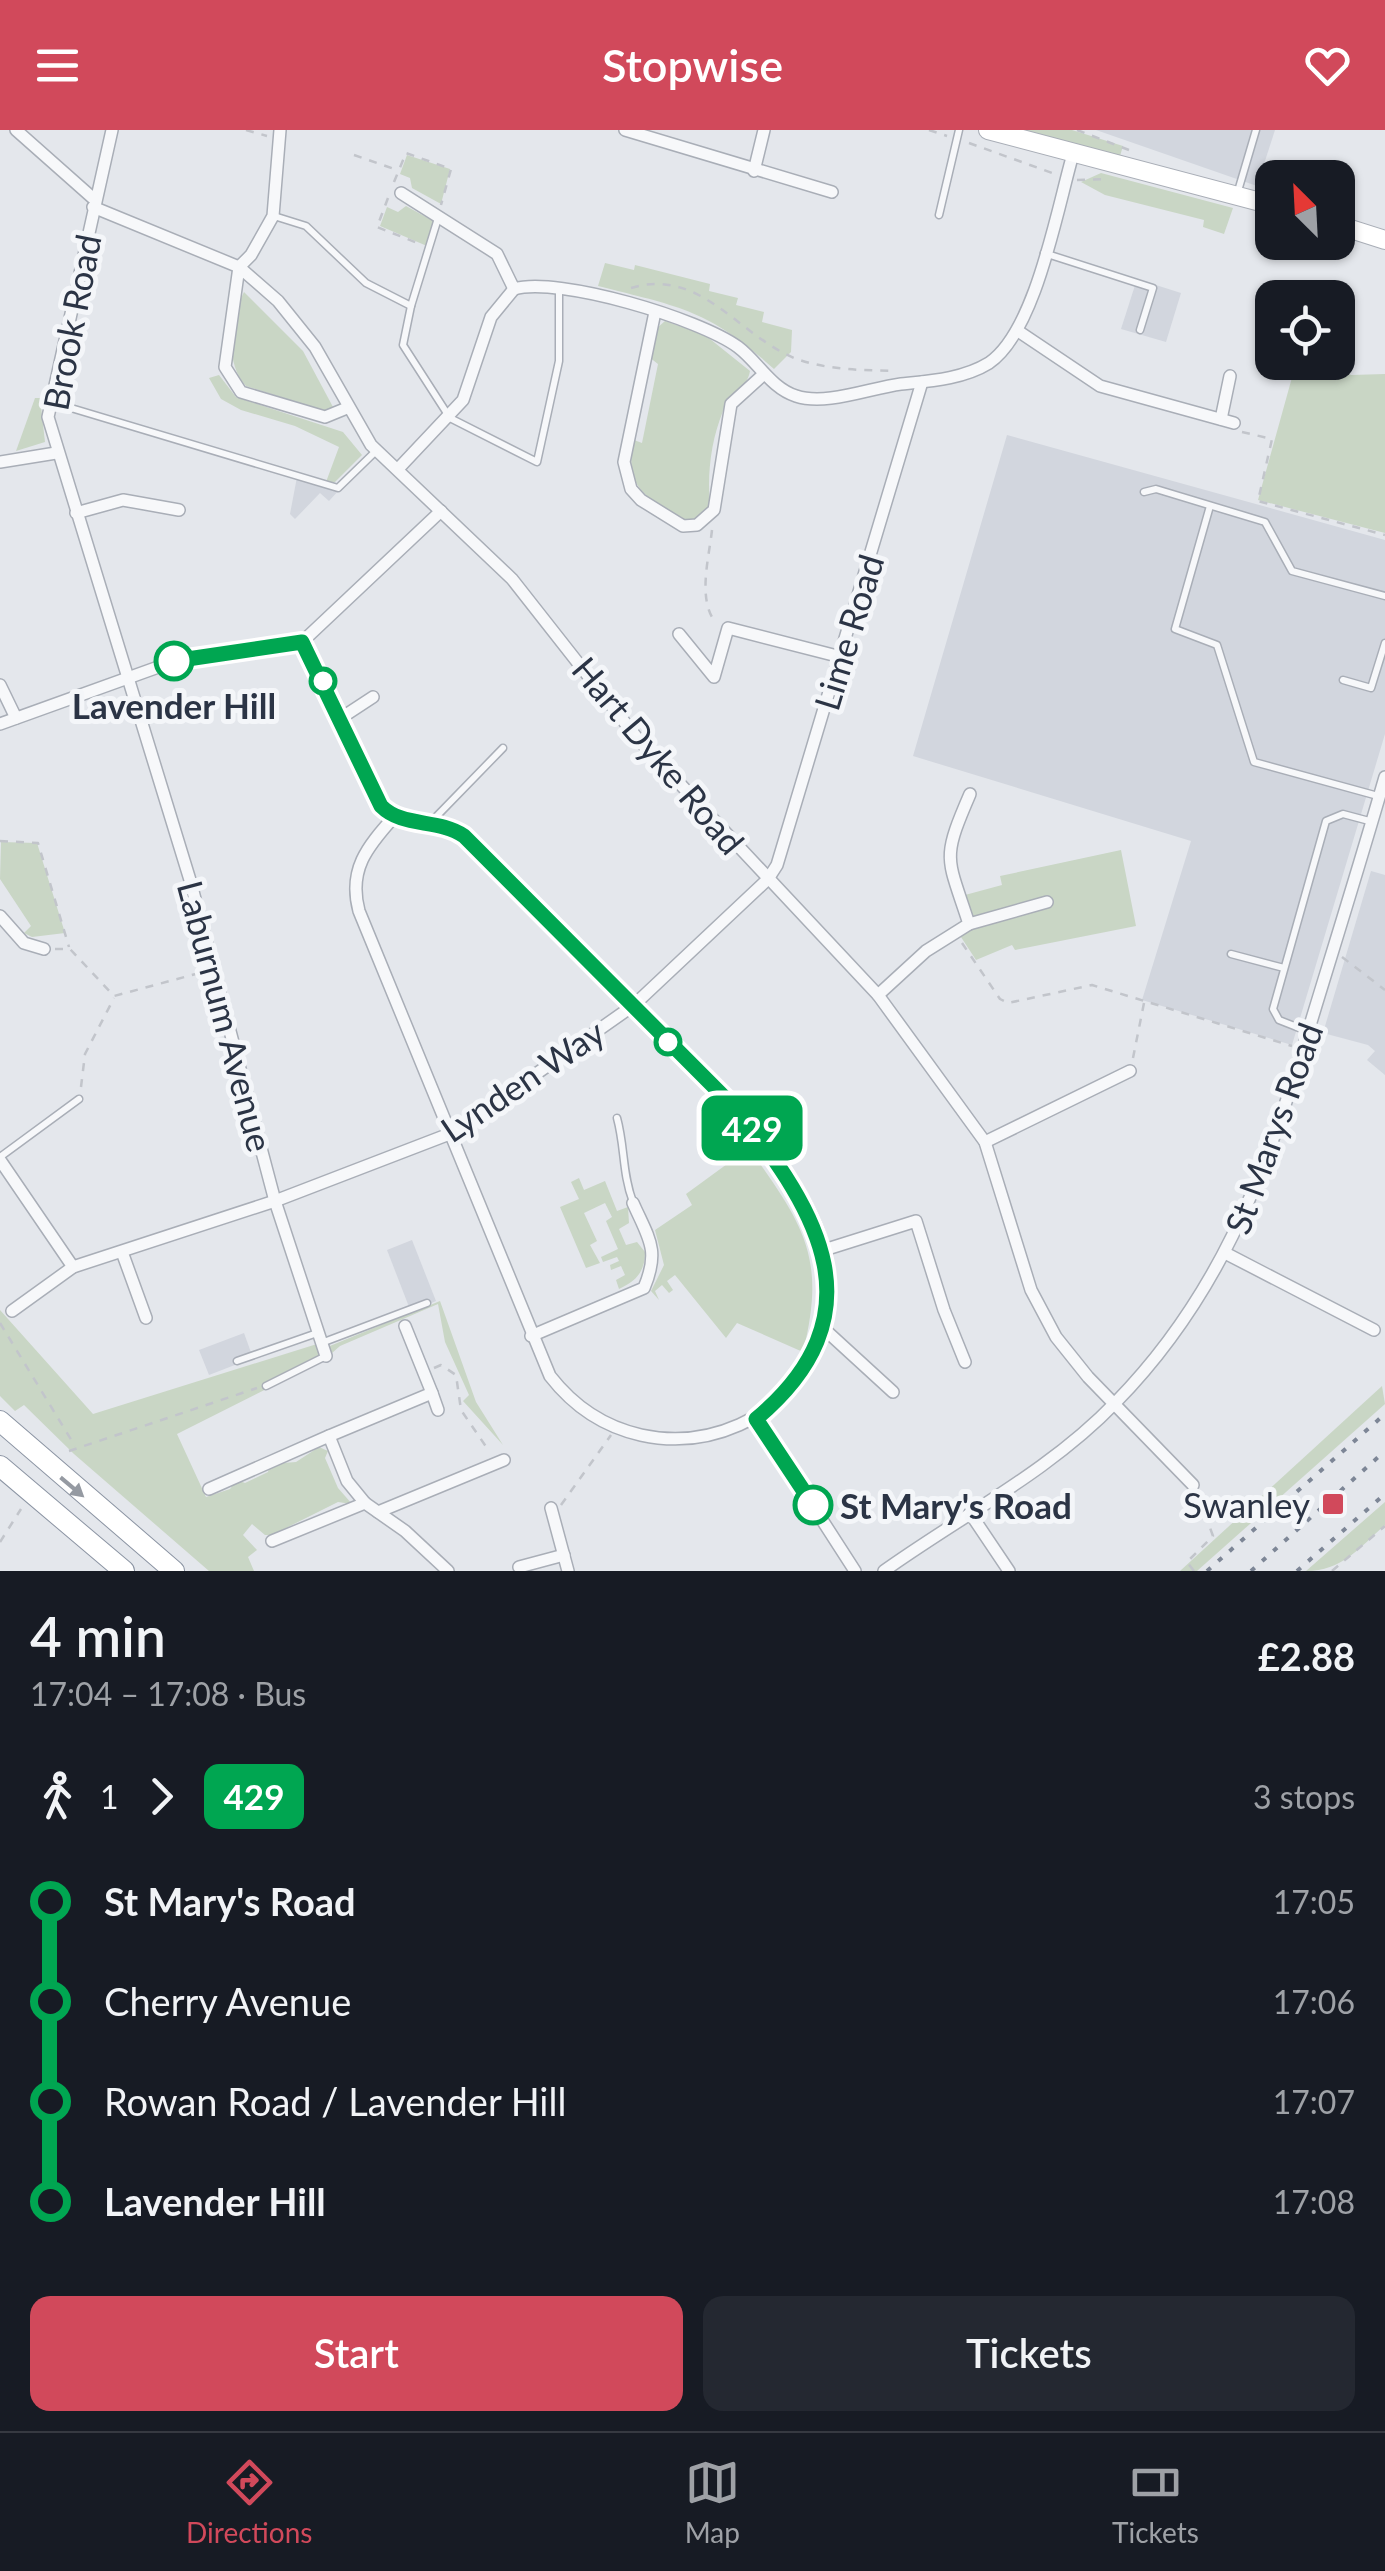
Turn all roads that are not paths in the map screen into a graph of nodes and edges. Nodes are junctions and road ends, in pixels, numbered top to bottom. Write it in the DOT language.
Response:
graph roads {
  1 [pos="16,130"];
  2 [pos="112,130"];
  3 [pos="624,130"];
  4 [pos="764,130"];
  5 [pos="988,130"];
  6 [pos="1256,130"];
  7 [pos="279,134"];
  8 [pos="958,134"];
  9 [pos="1073,154"];
  10 [pos="754,171"];
  11 [pos="832,192"];
  12 [pos="401,193"];
  13 [pos="1237,194"];
  14 [pos="1255,200"];
  15 [pos="94,204"];
  16 [pos="440,214"];
  17 [pos="938,215"];
  18 [pos="272,216"];
  19 [pos="1355,230"];
  20 [pos="1385,240"];
  21 [pos="1044,253"];
  22 [pos="239,268"];
  23 [pos="558,287"];
  24 [pos="514,289"];
  25 [pos="411,306"];
  26 [pos="654,312"];
  27 [pos="1140,330"];
  28 [pos="1018,331"];
  29 [pos="764,374"];
  30 [pos="1230,376"];
  31 [pos="922,382"];
  32 [pos="51,402"];
  33 [pos="347,408"];
  34 [pos="450,418"];
  35 [pos="1221,419"];
  36 [pos="1234,423"];
  37 [pos="376,450"];
  38 [pos="56,453"];
  39 [pos="0,462"];
  40 [pos="398,469"];
  41 [pos="1144,492"];
  42 [pos="1210,506"];
  43 [pos="179,510"];
  44 [pos="441,511"];
  45 [pos="76,514"];
  46 [pos="1385,596"];
  47 [pos="679,634"];
  48 [pos="302,642"];
  49 [pos="1385,643"];
  50 [pos="840,657"];
  51 [pos="124,676"];
  52 [pos="1343,680"];
  53 [pos="0,684"];
  54 [pos="373,697"];
  55 [pos="16,718"];
  56 [pos="341,718"];
  57 [pos="0,724"];
  58 [pos="503,748"];
  59 [pos="1385,778"];
  60 [pos="970,794"];
  61 [pos="1380,796"];
  62 [pos="393,818"];
  63 [pos="430,822"];
  64 [pos="1372,822"];
  65 [pos="768,880"];
  66 [pos="1047,902"];
  67 [pos="0,916"];
  68 [pos="969,924"];
  69 [pos="44,950"];
  70 [pos="1231,954"];
  71 [pos="1284,968"];
  72 [pos="878,995"];
  73 [pos="634,1005"];
  74 [pos="1308,1031"];
  75 [pos="1130,1071"];
  76 [pos="80,1100"];
  77 [pos="617,1118"];
  78 [pos="452,1133"];
  79 [pos="984,1142"];
  80 [pos="0,1158"];
  81 [pos="276,1201"];
  82 [pos="633,1204"];
  83 [pos="824,1250"];
  84 [pos="122,1252"];
  85 [pos="1227,1254"];
  86 [pos="74,1267"];
  87 [pos="426,1303"];
  88 [pos="12,1310"];
  89 [pos="146,1318"];
  90 [pos="405,1326"];
  91 [pos="822,1327"];
  92 [pos="1374,1330"];
  93 [pos="323,1336"];
  94 [pos="531,1336"];
  95 [pos="326,1356"];
  96 [pos="238,1361"];
  97 [pos="965,1362"];
  98 [pos="266,1386"];
  99 [pos="893,1392"];
  100 [pos="432,1393"];
  101 [pos="1115,1404"];
  102 [pos="438,1410"];
  103 [pos="756,1419"];
  104 [pos="0,1422"];
  105 [pos="329,1436"];
  106 [pos="499,1462"];
  107 [pos="0,1466"];
  108 [pos="1193,1484"];
  109 [pos="209,1489"];
  110 [pos="365,1503"];
  111 [pos="551,1508"];
  112 [pos="378,1512"];
  113 [pos="970,1513"];
  114 [pos="272,1541"];
  115 [pos="564,1555"];
  116 [pos="519,1567"];
  117 [pos="124,1571"];
  118 [pos="174,1571"];
  119 [pos="448,1571"];
  120 [pos="568,1571"];
  121 [pos="855,1571"];
  122 [pos="884,1571"];
  123 [pos="1009,1571"];
  1 -- 15 [label="street, Hart Dyke Road"];
  2 -- 15 [label="street, Brook Road"];
  3 -- 10 [label="street"];
  4 -- 10 [label="street"];
  5 -- 9 [label="main road"];
  6 -- 13 [label="lane"];
  7 -- 18 [label="street"];
  8 -- 17 [label="lane"];
  9 -- 13 [label="main road"];
  9 -- 21 [label="street"];
  10 -- 11 [label="street"];
  12 -- 16 [label="street"];
  13 -- 14 [label="main road"];
  15 -- 22 [label="street, Hart Dyke Road"];
  15 -- 32 [label="street, Brook Road"];
  16 -- 24 [label="street"];
  16 -- 25 [label="lane"];
  18 -- 22 [label="street"];
  18 -- 25 [label="lane"];
  19 -- 20 [label="main road"];
  21 -- 27 [label="lane"];
  21 -- 28 [label="street"];
  22 -- 33 [label="street, Hart Dyke Road"];
  22 -- 33 [label="street"];
  23 -- 24 [label="street"];
  23 -- 26 [label="street"];
  23 -- 34 [label="lane"];
  24 -- 34 [label="street"];
  25 -- 34 [label="lane"];
  26 -- 29 [label="street"];
  26 -- 29 [label="street"];
  28 -- 31 [label="street"];
  28 -- 35 [label="street"];
  29 -- 31 [label="street"];
  30 -- 35 [label="street"];
  31 -- 50 [label="street, Lime Road"];
  32 -- 37 [label="lane"];
  32 -- 38 [label="street, Brook Road"];
  33 -- 37 [label="street, Hart Dyke Road"];
  34 -- 40 [label="street"];
  35 -- 36 [label="street"];
  37 -- 40 [label="street, Hart Dyke Road"];
  38 -- 39 [label="street"];
  38 -- 45 [label="street, Brook Road"];
  40 -- 44 [label="street, Hart Dyke Road"];
  41 -- 42 [label="lane"];
  42 -- 46 [label="lane"];
  42 -- 61 [label="lane"];
  43 -- 45 [label="street"];
  44 -- 48 [label="street"];
  44 -- 65 [label="street, Hart Dyke Road"];
  45 -- 51 [label="street, Brook Road"];
  47 -- 50 [label="street"];
  48 -- 51 [label="street"];
  48 -- 56 [label="street"];
  49 -- 52 [label="lane"];
  50 -- 65 [label="street, Lime Road"];
  51 -- 55 [label="street"];
  51 -- 81 [label="street, Laburnum Avenue"];
  53 -- 55 [label="street"];
  54 -- 56 [label="street"];
  55 -- 57 [label="street"];
  56 -- 62 [label="street"];
  58 -- 63 [label="lane"];
  59 -- 61 [label="street, St Marys Road"];
  60 -- 68 [label="street"];
  61 -- 64 [label="street, St Marys Road"];
  62 -- 63 [label="street"];
  62 -- 78 [label="street"];
  63 -- 73 [label="street"];
  64 -- 71 [label="lane"];
  64 -- 74 [label="street, St Marys Road"];
  65 -- 72 [label="street, Hart Dyke Road"];
  65 -- 73 [label="street, Lynden Way"];
  66 -- 68 [label="street"];
  67 -- 69 [label="street"];
  68 -- 72 [label="street"];
  70 -- 71 [label="lane"];
  71 -- 74 [label="lane"];
  72 -- 79 [label="street, Hart Dyke Road"];
  73 -- 78 [label="street, Lynden Way"];
  73 -- 83 [label="street"];
  74 -- 85 [label="street, St Marys Road"];
  75 -- 79 [label="street"];
  76 -- 80 [label="lane"];
  77 -- 82 [label="lane"];
  78 -- 81 [label="street, Lynden Way"];
  78 -- 94 [label="street"];
  79 -- 101 [label="street, Hart Dyke Road"];
  80 -- 86 [label="street"];
  81 -- 84 [label="street, Lynden Way"];
  81 -- 93 [label="street, Laburnum Avenue"];
  82 -- 94 [label="street"];
  83 -- 91 [label="street"];
  83 -- 97 [label="street"];
  84 -- 86 [label="street, Lynden Way"];
  84 -- 89 [label="street"];
  85 -- 92 [label="street"];
  85 -- 101 [label="street, St Marys Road"];
  86 -- 88 [label="street, Lynden Way"];
  87 -- 93 [label="lane"];
  90 -- 100 [label="street"];
  91 -- 99 [label="street"];
  91 -- 103 [label="street"];
  93 -- 95 [label="street, Laburnum Avenue"];
  93 -- 96 [label="lane"];
  94 -- 103 [label="street"];
  95 -- 98 [label="lane"];
  100 -- 102 [label="street"];
  100 -- 105 [label="street"];
  101 -- 108 [label="street, Hart Dyke Road"];
  101 -- 113 [label="street, St Marys Road"];
  103 -- 121 [label="street"];
  104 -- 118 [label="highway, one-way"];
  105 -- 109 [label="street"];
  105 -- 110 [label="street"];
  106 -- 112 [label="street"];
  107 -- 117 [label="highway"];
  110 -- 112 [label="street"];
  110 -- 114 [label="street"];
  111 -- 115 [label="street"];
  112 -- 119 [label="street"];
  113 -- 122 [label="street, St Marys Road"];
  113 -- 123 [label="street"];
  115 -- 116 [label="street"];
  115 -- 120 [label="street"];
}
